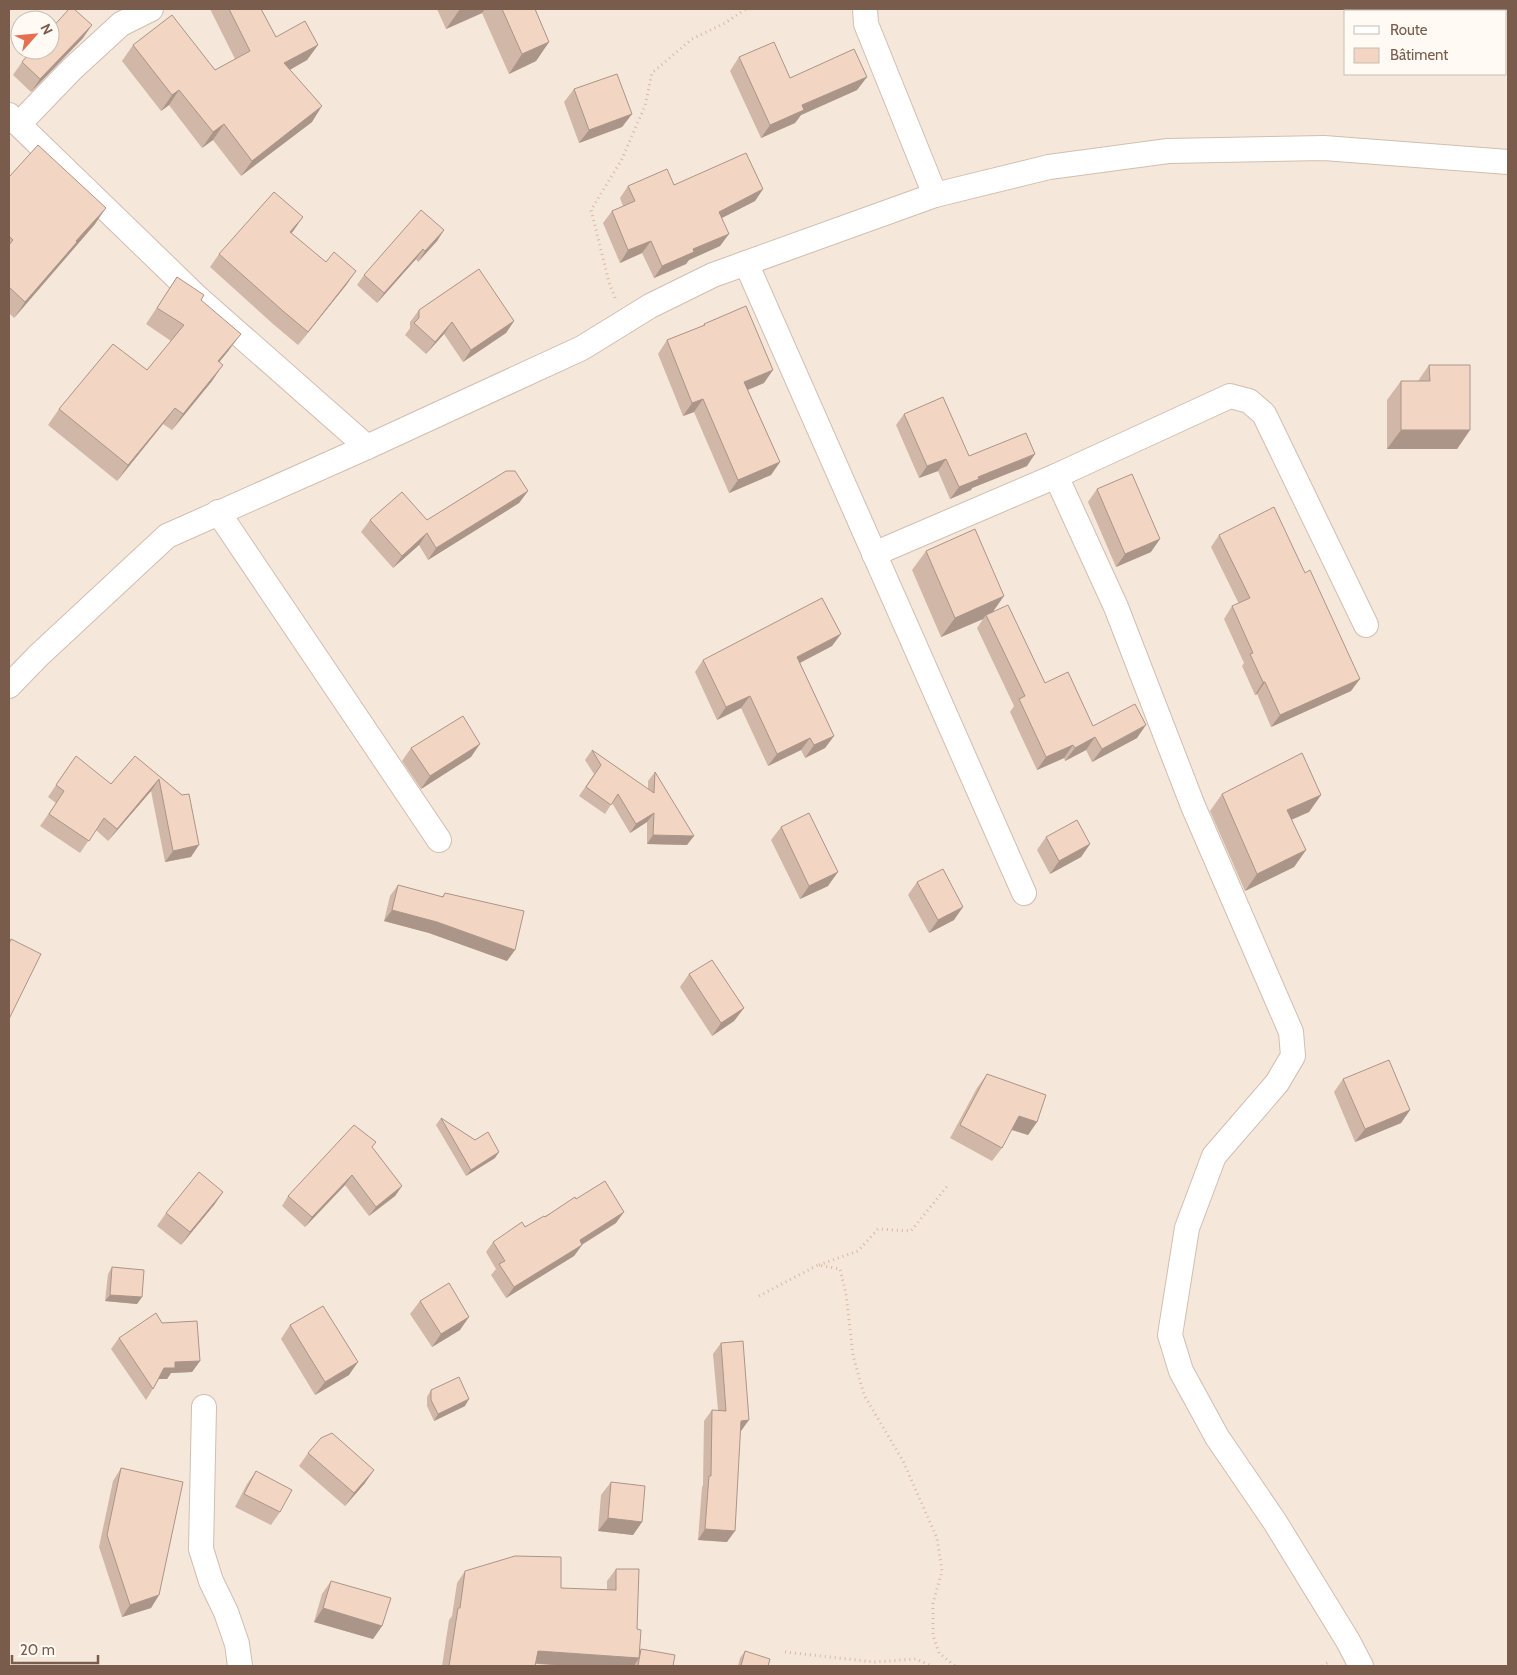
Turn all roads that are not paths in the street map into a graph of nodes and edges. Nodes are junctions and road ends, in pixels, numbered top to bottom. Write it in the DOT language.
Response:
graph roads {
  1 [pos="151,9"];
  2 [pos="865,9"];
  3 [pos="14,120"];
  4 [pos="1508,162"];
  5 [pos="935,195"];
  6 [pos="746,263"];
  7 [pos="367,447"];
  8 [pos="1056,476"];
  9 [pos="218,512"];
  10 [pos="874,554"];
  11 [pos="1366,625"];
  12 [pos="9,686"];
  13 [pos="439,840"];
  14 [pos="1024,893"];
  15 [pos="204,1407"];
  16 [pos="240,1666"];
  17 [pos="1361,1666"];
  1 -- 3 [label="street"];
  2 -- 5 [label="street"];
  3 -- 7 [label="street"];
  4 -- 5 [label="street"];
  5 -- 6 [label="street"];
  6 -- 7 [label="street"];
  6 -- 10 [label="street"];
  7 -- 9 [label="street"];
  8 -- 10 [label="street"];
  8 -- 11 [label="street"];
  8 -- 17 [label="street"];
  9 -- 12 [label="street"];
  9 -- 13 [label="street"];
  10 -- 14 [label="street"];
  15 -- 16 [label="street"];
}
